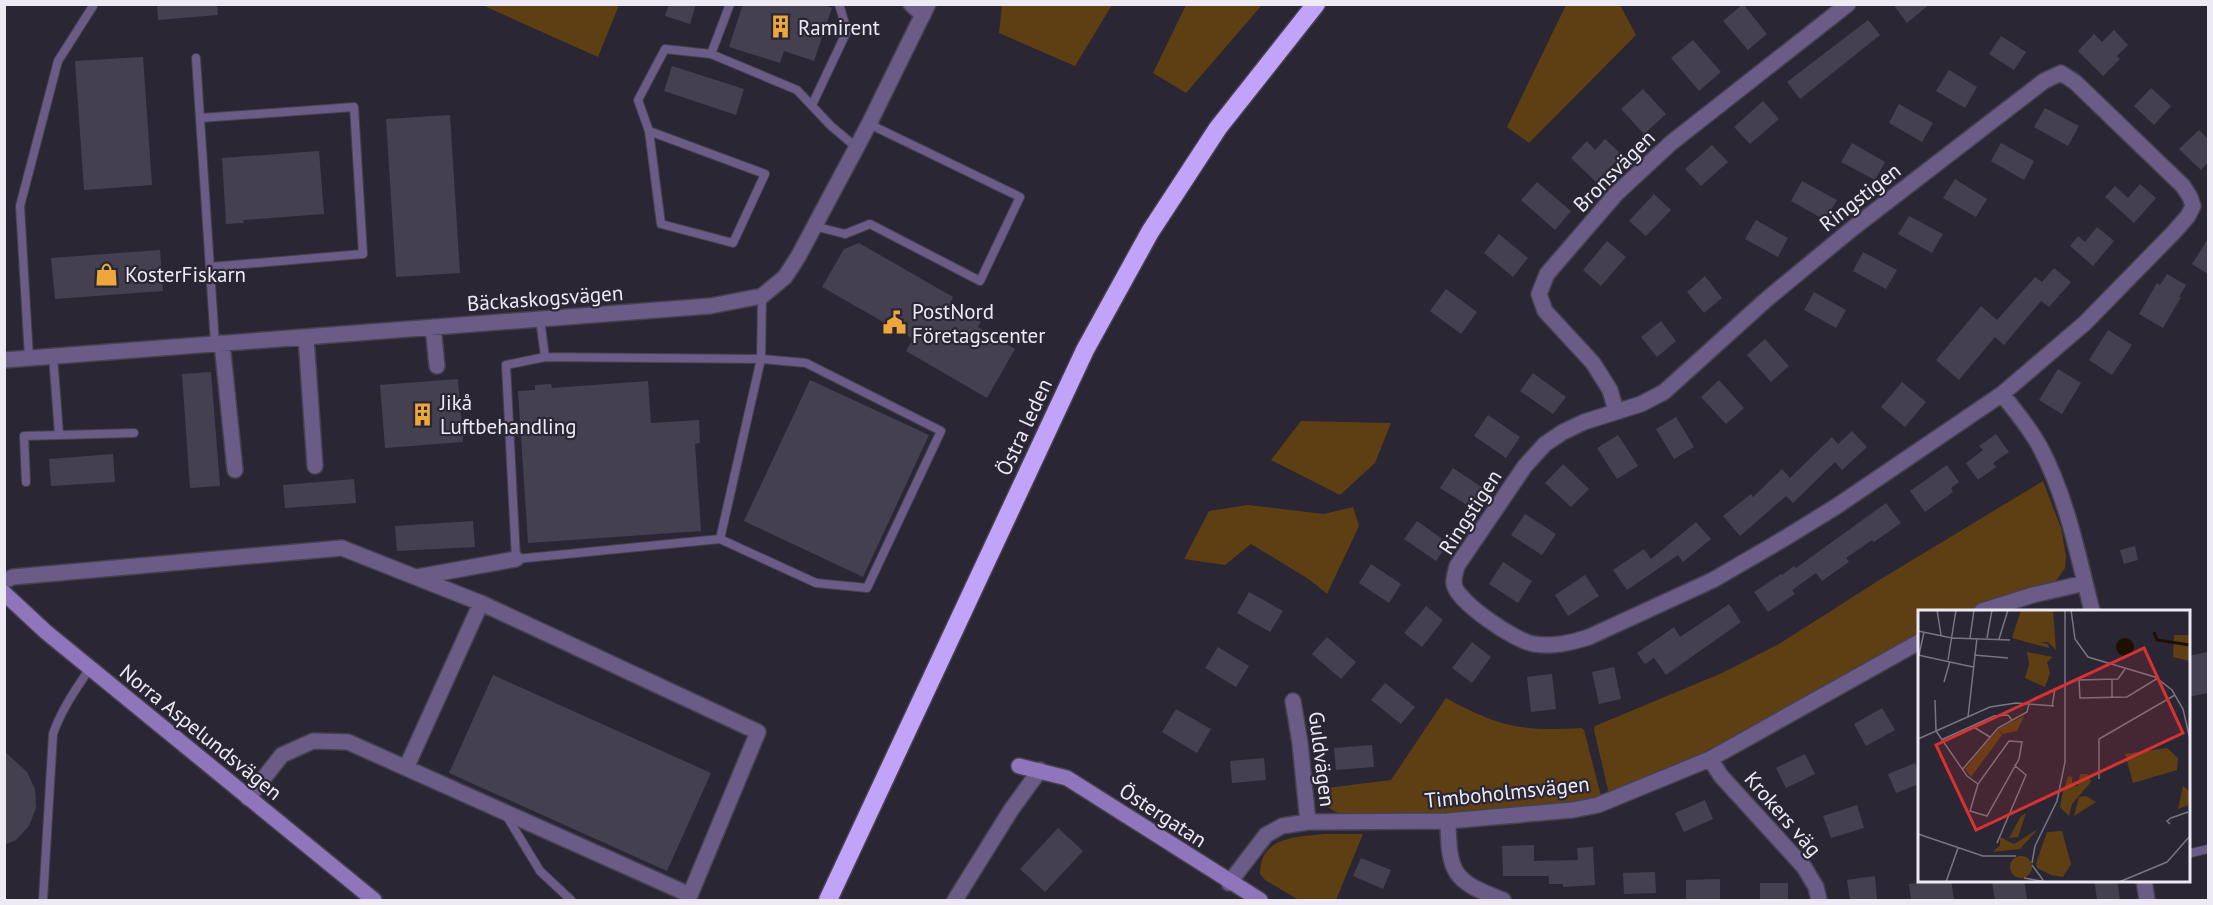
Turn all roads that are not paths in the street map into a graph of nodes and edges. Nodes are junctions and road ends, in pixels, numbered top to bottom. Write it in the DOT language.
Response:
graph roads {
  1 [pos="730,4"];
  2 [pos="839,4"];
  3 [pos="1316,4"];
  4 [pos="1848,4"];
  5 [pos="93,6"];
  6 [pos="921,8"];
  7 [pos="711,54"];
  8 [pos="196,58"];
  9 [pos="812,105"];
  10 [pos="200,118"];
  11 [pos="869,124"];
  12 [pos="649,131"];
  13 [pos="856,147"];
  14 [pos="814,226"];
  15 [pos="210,267"];
  16 [pos="762,296"];
  17 [pos="540,319"];
  18 [pos="433,327"];
  19 [pos="306,337"];
  20 [pos="219,343"];
  21 [pos="53,356"];
  22 [pos="545,357"];
  23 [pos="29,358"];
  24 [pos="761,359"];
  25 [pos="4,360"];
  26 [pos="437,366"];
  27 [pos="2002,394"];
  28 [pos="1616,411"];
  29 [pos="134,433"];
  30 [pos="59,434"];
  31 [pos="315,466"];
  32 [pos="235,470"];
  33 [pos="26,482"];
  34 [pos="720,539"];
  35 [pos="516,559"];
  36 [pos="417,577"];
  37 [pos="4,581"];
  38 [pos="2085,583"];
  39 [pos="4,593"];
  40 [pos="481,603"];
  41 [pos="1985,610"];
  42 [pos="2092,610"];
  43 [pos="1918,643"];
  44 [pos="90,668"];
  45 [pos="1293,701"];
  46 [pos="1710,759"];
  47 [pos="1019,766"];
  48 [pos="406,768"];
  49 [pos="1040,770"];
  50 [pos="248,798"];
  51 [pos="506,813"];
  52 [pos="1448,821"];
  53 [pos="1308,822"];
  54 [pos="2208,849"];
  55 [pos="2192,853"];
  56 [pos="2144,881"];
  57 [pos="1229,883"];
  58 [pos="688,898"];
  59 [pos="43,900"];
  60 [pos="374,900"];
  61 [pos="571,900"];
  62 [pos="828,900"];
  63 [pos="955,900"];
  64 [pos="1260,900"];
  65 [pos="1503,900"];
  66 [pos="1819,900"];
  67 [pos="2147,900"];
  1 -- 7 [label="lane"];
  2 -- 9 [label="lane"];
  3 -- 62 [label="highway, Östra leden"];
  4 -- 28 [label="street, Bronsvägen"];
  5 -- 23 [label="lane"];
  6 -- 11 [label="street, Bäckaskogsvägen"];
  7 -- 9 [label="lane"];
  7 -- 12 [label="lane"];
  8 -- 10 [label="lane"];
  9 -- 13 [label="lane"];
  10 -- 15 [label="lane"];
  10 -- 15 [label="lane"];
  11 -- 13 [label="street, Bäckaskogsvägen"];
  11 -- 14 [label="lane"];
  12 -- 12 [label="lane"];
  13 -- 14 [label="street, Bäckaskogsvägen"];
  14 -- 16 [label="street, Bäckaskogsvägen"];
  15 -- 20 [label="lane"];
  16 -- 17 [label="street, Bäckaskogsvägen"];
  16 -- 24 [label="lane"];
  17 -- 18 [label="street, Bäckaskogsvägen"];
  17 -- 22 [label="lane"];
  18 -- 19 [label="street, Bäckaskogsvägen"];
  18 -- 26 [label="street"];
  19 -- 20 [label="street, Bäckaskogsvägen"];
  19 -- 31 [label="street"];
  20 -- 21 [label="street, Bäckaskogsvägen"];
  20 -- 32 [label="street"];
  21 -- 23 [label="street, Bäckaskogsvägen"];
  21 -- 30 [label="lane"];
  22 -- 24 [label="lane"];
  22 -- 35 [label="lane"];
  23 -- 25 [label="street, Bäckaskogsvägen"];
  24 -- 34 [label="lane"];
  24 -- 34 [label="lane"];
  27 -- 28 [label="street, Ringstigen"];
  27 -- 28 [label="street, Ringstigen"];
  27 -- 38 [label="street"];
  29 -- 30 [label="lane"];
  30 -- 33 [label="lane"];
  34 -- 35 [label="lane"];
  35 -- 36 [label="street"];
  36 -- 37 [label="street"];
  36 -- 40 [label="street"];
  38 -- 41 [label="street"];
  38 -- 42 [label="street"];
  39 -- 44 [label="street, Norra Aspelundsvägen"];
  40 -- 48 [label="street"];
  40 -- 58 [label="street"];
  43 -- 46 [label="street, Timboholmsvägen"];
  44 -- 50 [label="street, Norra Aspelundsvägen"];
  44 -- 59 [label="lane"];
  45 -- 53 [label="street, Guldvägen"];
  46 -- 52 [label="street, Timboholmsvägen"];
  46 -- 66 [label="street, Krokers väg"];
  47 -- 49 [label="street, Östergatan"];
  48 -- 50 [label="street"];
  48 -- 51 [label="street"];
  49 -- 57 [label="street, Östergatan"];
  49 -- 63 [label="street"];
  50 -- 60 [label="street, Norra Aspelundsvägen"];
  51 -- 58 [label="street"];
  51 -- 61 [label="lane"];
  52 -- 53 [label="street, Timboholmsvägen"];
  52 -- 65 [label="street"];
  53 -- 57 [label="street, Timboholmsvägen"];
  54 -- 55 [label="lane"];
  56 -- 67 [label="street"];
  57 -- 64 [label="street, Östergatan"];
}
